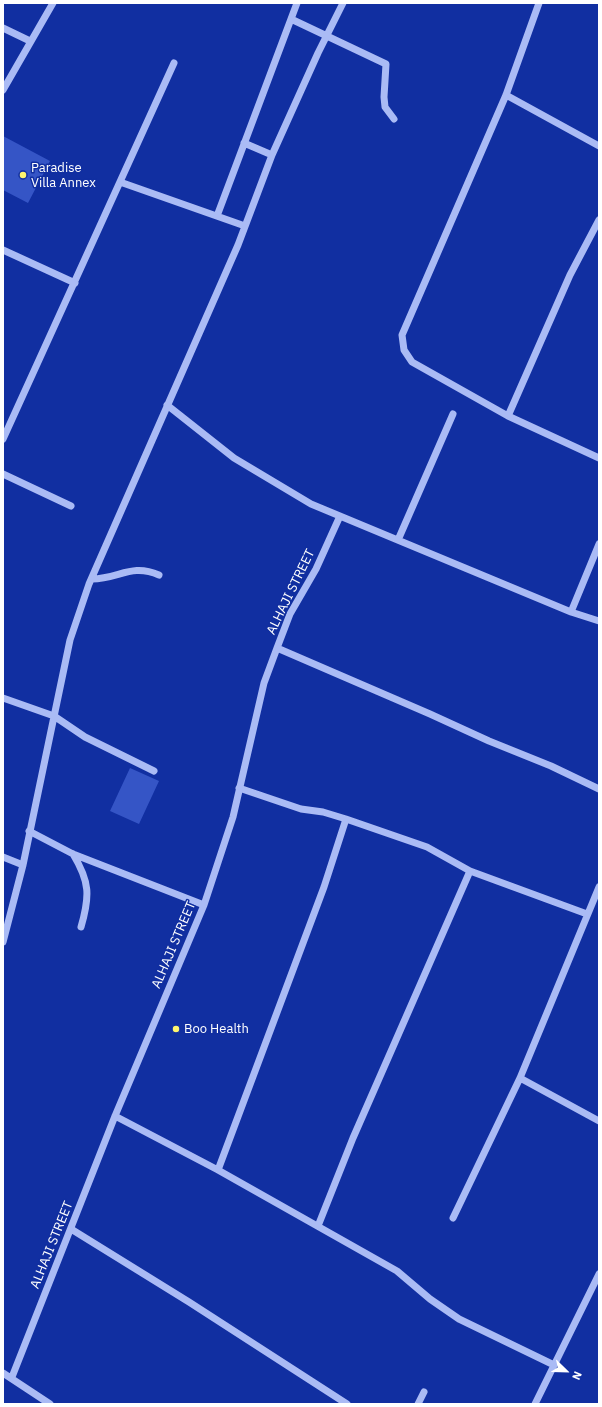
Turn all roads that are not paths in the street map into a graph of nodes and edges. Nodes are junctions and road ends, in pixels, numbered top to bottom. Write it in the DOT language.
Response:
graph roads {
  1 [pos="53,3"];
  2 [pos="296,3"];
  3 [pos="343,3"];
  4 [pos="539,3"];
  5 [pos="291,19"];
  6 [pos="3,28"];
  7 [pos="327,34"];
  8 [pos="30,41"];
  9 [pos="174,63"];
  10 [pos="3,90"];
  11 [pos="506,95"];
  12 [pos="394,119"];
  13 [pos="244,143"];
  14 [pos="599,146"];
  15 [pos="272,155"];
  16 [pos="120,182"];
  17 [pos="217,216"];
  18 [pos="599,220"];
  19 [pos="245,226"];
  20 [pos="3,250"];
  21 [pos="76,283"];
  22 [pos="167,405"];
  23 [pos="453,414"];
  24 [pos="508,416"];
  25 [pos="3,439"];
  26 [pos="599,458"];
  27 [pos="3,474"];
  28 [pos="71,506"];
  29 [pos="340,516"];
  30 [pos="398,540"];
  31 [pos="599,544"];
  32 [pos="159,575"];
  33 [pos="92,578"];
  34 [pos="571,612"];
  35 [pos="599,621"];
  36 [pos="277,648"];
  37 [pos="3,698"];
  38 [pos="54,716"];
  39 [pos="154,771"];
  40 [pos="239,788"];
  41 [pos="599,789"];
  42 [pos="346,819"];
  43 [pos="29,831"];
  44 [pos="73,854"];
  45 [pos="3,857"];
  46 [pos="23,865"];
  47 [pos="470,871"];
  48 [pos="599,887"];
  49 [pos="204,905"];
  50 [pos="587,914"];
  51 [pos="81,927"];
  52 [pos="3,942"];
  53 [pos="520,1078"];
  54 [pos="115,1116"];
  55 [pos="599,1121"];
  56 [pos="218,1170"];
  57 [pos="453,1218"];
  58 [pos="318,1226"];
  59 [pos="71,1229"];
  60 [pos="599,1274"];
  61 [pos="554,1366"];
  62 [pos="3,1373"];
  63 [pos="12,1378"];
  64 [pos="424,1392"];
  65 [pos="50,1404"];
  66 [pos="347,1404"];
  67 [pos="418,1404"];
  68 [pos="535,1404"];
  1 -- 8 [label="street"];
  2 -- 5 [label="street"];
  3 -- 7 [label="street"];
  4 -- 11 [label="street"];
  5 -- 7 [label="street"];
  5 -- 13 [label="street"];
  6 -- 8 [label="street"];
  7 -- 12 [label="street"];
  7 -- 15 [label="street"];
  8 -- 10 [label="street"];
  9 -- 16 [label="street"];
  11 -- 14 [label="street"];
  11 -- 24 [label="street"];
  13 -- 15 [label="street"];
  13 -- 17 [label="street"];
  15 -- 19 [label="street"];
  16 -- 17 [label="street"];
  16 -- 21 [label="street"];
  17 -- 19 [label="street"];
  18 -- 24 [label="street"];
  19 -- 22 [label="street"];
  20 -- 21 [label="street"];
  21 -- 25 [label="street"];
  22 -- 29 [label="street"];
  22 -- 33 [label="street"];
  23 -- 30 [label="street"];
  24 -- 26 [label="street"];
  27 -- 28 [label="street"];
  29 -- 30 [label="street"];
  29 -- 36 [label="street, ALHAJI STREET"];
  30 -- 34 [label="street"];
  31 -- 34 [label="street"];
  32 -- 33 [label="street"];
  33 -- 38 [label="street"];
  34 -- 35 [label="street"];
  36 -- 40 [label="street, ALHAJI STREET"];
  36 -- 41 [label="street"];
  37 -- 38 [label="street"];
  38 -- 39 [label="street"];
  38 -- 43 [label="street"];
  40 -- 42 [label="street"];
  40 -- 49 [label="street, ALHAJI STREET"];
  42 -- 47 [label="street"];
  42 -- 56 [label="street"];
  43 -- 44 [label="street"];
  43 -- 46 [label="street"];
  44 -- 49 [label="street"];
  44 -- 51 [label="street"];
  45 -- 46 [label="street"];
  46 -- 52 [label="street"];
  47 -- 50 [label="street"];
  47 -- 58 [label="street"];
  48 -- 50 [label="street"];
  49 -- 54 [label="street, ALHAJI STREET"];
  50 -- 53 [label="street"];
  53 -- 55 [label="street"];
  53 -- 57 [label="street"];
  54 -- 56 [label="street"];
  54 -- 59 [label="street, ALHAJI STREET"];
  56 -- 58 [label="street"];
  58 -- 61 [label="street"];
  59 -- 63 [label="street, ALHAJI STREET"];
  59 -- 66 [label="street"];
  60 -- 61 [label="street"];
  61 -- 68 [label="street"];
  62 -- 63 [label="street"];
  63 -- 65 [label="street"];
  64 -- 67 [label="street"];
}
